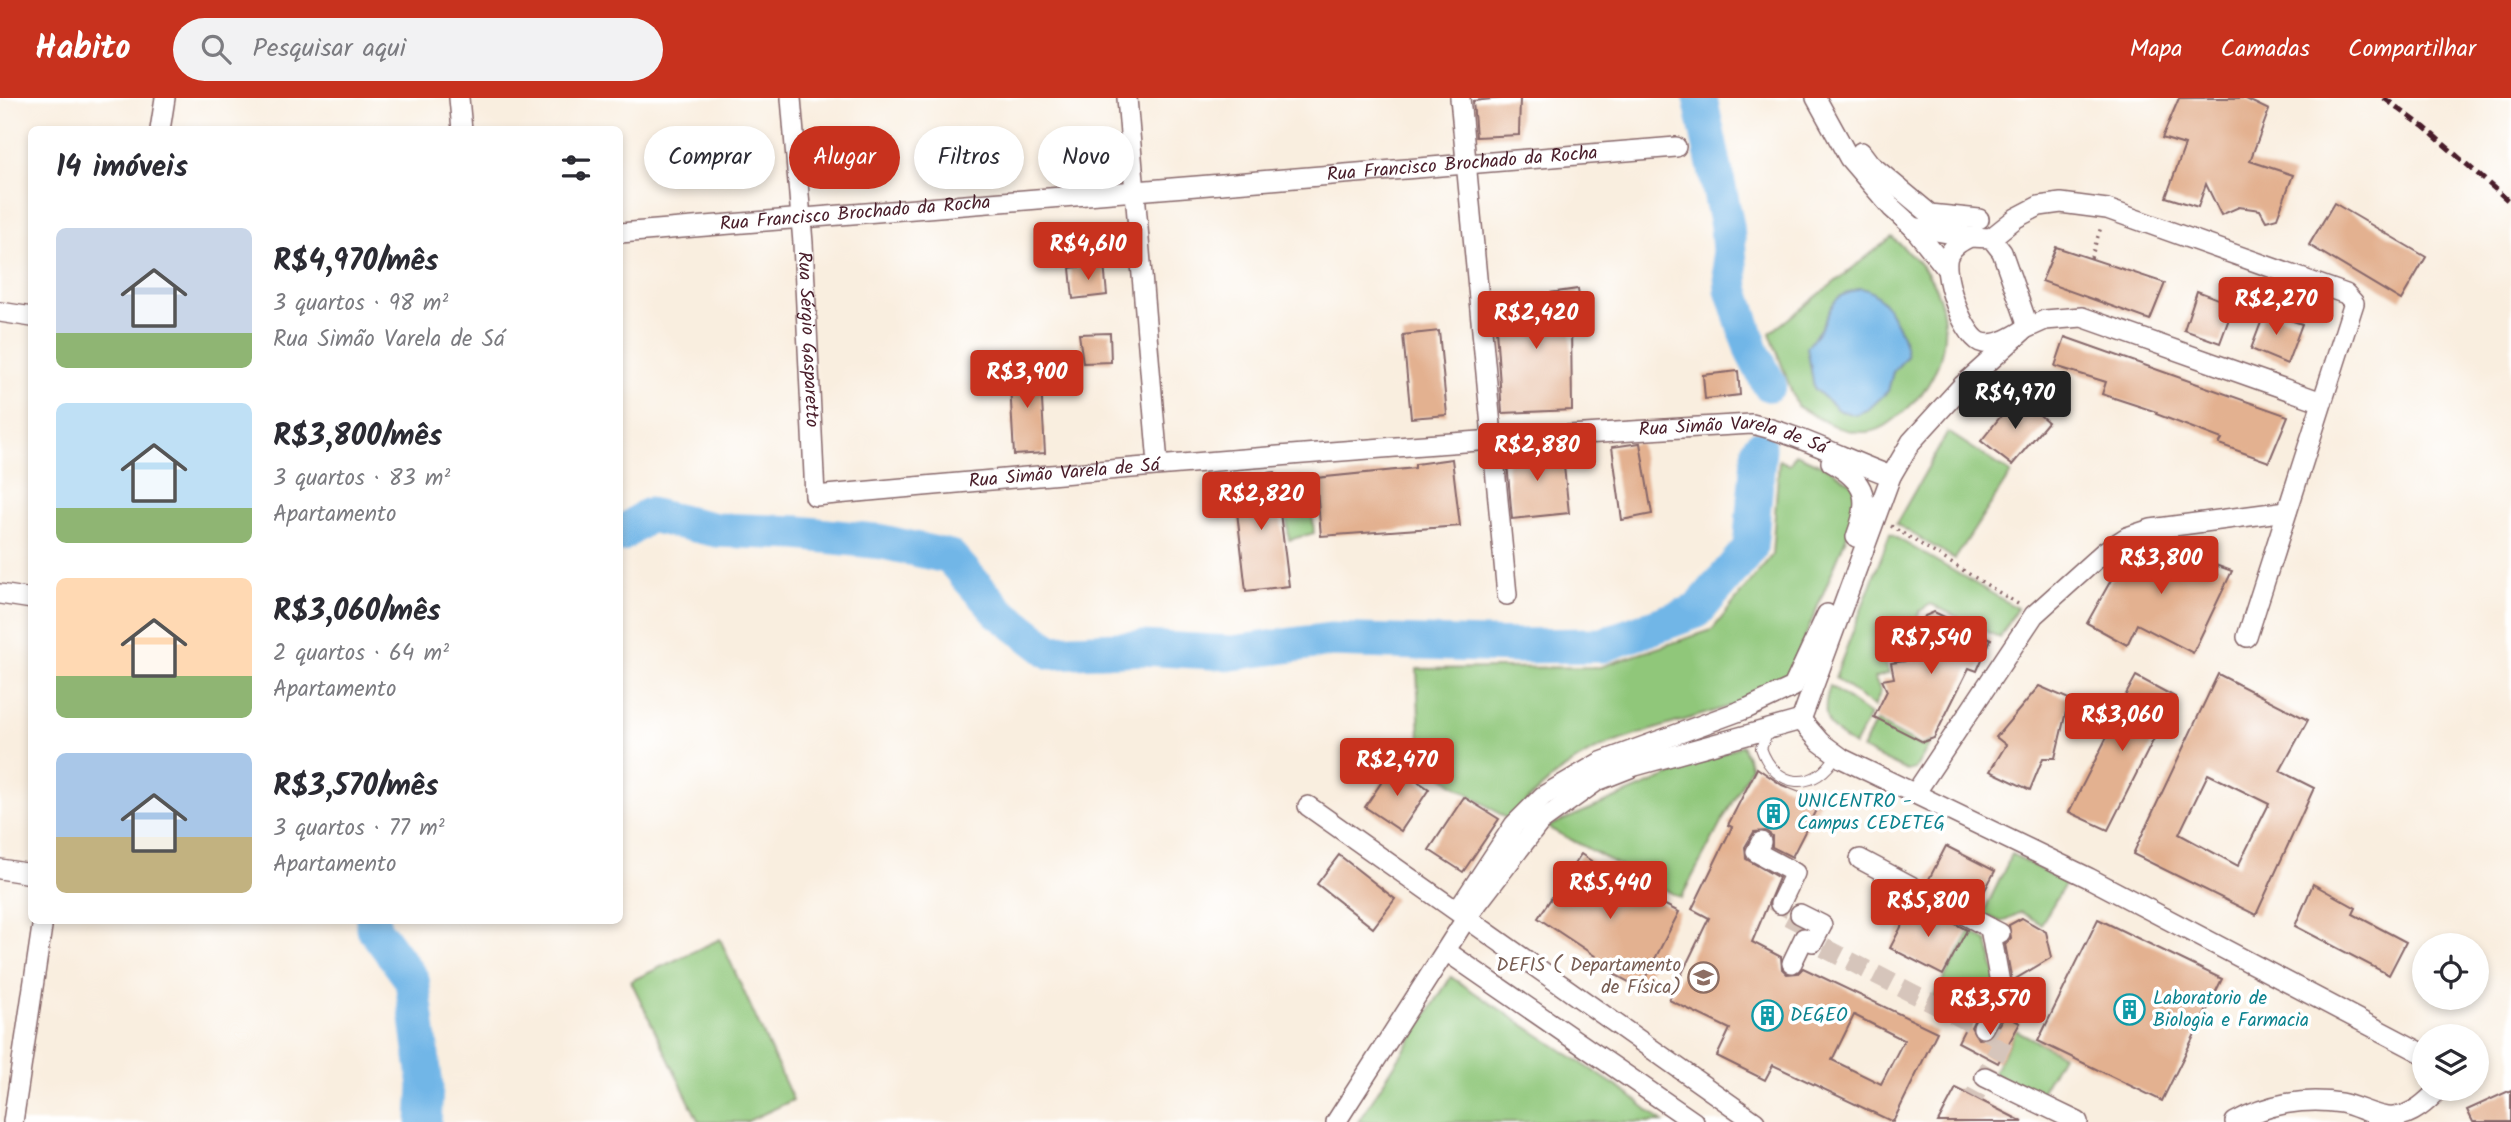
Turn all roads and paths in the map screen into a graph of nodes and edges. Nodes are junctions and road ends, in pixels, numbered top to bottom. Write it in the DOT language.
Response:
graph roads {
  1 [pos="164,98"];
  2 [pos="459,98"];
  3 [pos="791,98"];
  4 [pos="1127,98"];
  5 [pos="1460,98"];
  6 [pos="1816,98"];
  7 [pos="1828,98"];
  8 [pos="160,126"];
  9 [pos="462,126"];
  10 [pos="1676,147"];
  11 [pos="1466,164"];
  12 [pos="1135,191"];
  13 [pos="2107,209"];
  14 [pos="800,218"];
  15 [pos="1913,227"];
  16 [pos="1974,228"];
  17 [pos="623,233"];
  18 [pos="1991,238"];
  19 [pos="2091,258"];
  20 [pos="1945,267"];
  21 [pos="0,312"];
  22 [pos="28,316"];
  23 [pos="2025,329"];
  24 [pos="1982,343"];
  25 [pos="1963,385"];
  26 [pos="2322,402"];
  27 [pos="1776,437"];
  28 [pos="1492,438"];
  29 [pos="1158,464"];
  30 [pos="1891,476"];
  31 [pos="816,496"];
  32 [pos="2287,511"];
  33 [pos="1877,517"];
  34 [pos="0,594"];
  35 [pos="1507,595"];
  36 [pos="28,598"];
  37 [pos="2034,615"];
  38 [pos="2247,637"];
  39 [pos="1801,720"];
  40 [pos="1769,730"];
  41 [pos="1837,754"];
  42 [pos="1916,792"];
  43 [pos="1308,806"];
  44 [pos="1762,842"];
  45 [pos="1860,859"];
  46 [pos="0,869"];
  47 [pos="28,873"];
  48 [pos="1780,904"];
  49 [pos="1462,914"];
  50 [pos="1800,914"];
  51 [pos="42,924"];
  52 [pos="1446,951"];
  53 [pos="1792,963"];
  54 [pos="1983,1028"];
  55 [pos="2412,1048"];
  56 [pos="1985,1077"];
  57 [pos="2424,1101"];
  58 [pos="13,1122"];
  59 [pos="1336,1122"];
  60 [pos="1694,1122"];
  61 [pos="1755,1122"];
  62 [pos="2078,1122"];
  63 [pos="2235,1122"];
  1 -- 8 [label="street"];
  2 -- 9 [label="street"];
  3 -- 14 [label="street, Rua Sérgio Gasparetto"];
  4 -- 12 [label="street"];
  5 -- 11 [label="street"];
  6 -- 15 [label="street"];
  7 -- 16 [label="street"];
  10 -- 11 [label="street, Rua Francisco Brochado da Rocha"];
  11 -- 12 [label="street, Rua Francisco Brochado da Rocha"];
  11 -- 28 [label="street"];
  12 -- 14 [label="street, Rua Francisco Brochado da Rocha"];
  12 -- 29 [label="street"];
  13 -- 18 [label="street"];
  13 -- 19 [label="path"];
  13 -- 26 [label="street"];
  14 -- 17 [label="street, Rua Francisco Brochado da Rocha"];
  14 -- 31 [label="street, Rua Sérgio Gasparetto"];
  15 -- 16 [label="street"];
  15 -- 20 [label="street"];
  16 -- 18 [label="street"];
  16 -- 20 [label="street"];
  18 -- 23 [label="street"];
  20 -- 24 [label="street"];
  21 -- 22 [label="street"];
  23 -- 24 [label="street"];
  23 -- 25 [label="street"];
  23 -- 26 [label="street"];
  24 -- 25 [label="street"];
  25 -- 30 [label="street"];
  26 -- 32 [label="street"];
  27 -- 49 [label="street"];
  28 -- 29 [label="street, Rua Simão Varela de Sá"];
  28 -- 30 [label="street, Rua Simão Varela de Sá"];
  28 -- 35 [label="street"];
  29 -- 31 [label="street, Rua Simão Varela de Sá"];
  30 -- 33 [label="street"];
  32 -- 37 [label="street"];
  32 -- 38 [label="street"];
  33 -- 37 [label="path"];
  33 -- 39 [label="street"];
  34 -- 36 [label="street"];
  37 -- 42 [label="street"];
  39 -- 40 [label="street"];
  39 -- 41 [label="street"];
  40 -- 41 [label="lane"];
  40 -- 49 [label="street"];
  41 -- 42 [label="street"];
  42 -- 55 [label="street"];
  43 -- 49 [label="street"];
  44 -- 48 [label="street"];
  45 -- 54 [label="street"];
  46 -- 47 [label="street"];
  49 -- 52 [label="street"];
  49 -- 61 [label="street"];
  50 -- 53 [label="street"];
  51 -- 58 [label="street"];
  52 -- 59 [label="street"];
  52 -- 60 [label="street"];
  56 -- 62 [label="street"];
  57 -- 63 [label="street"];
}
